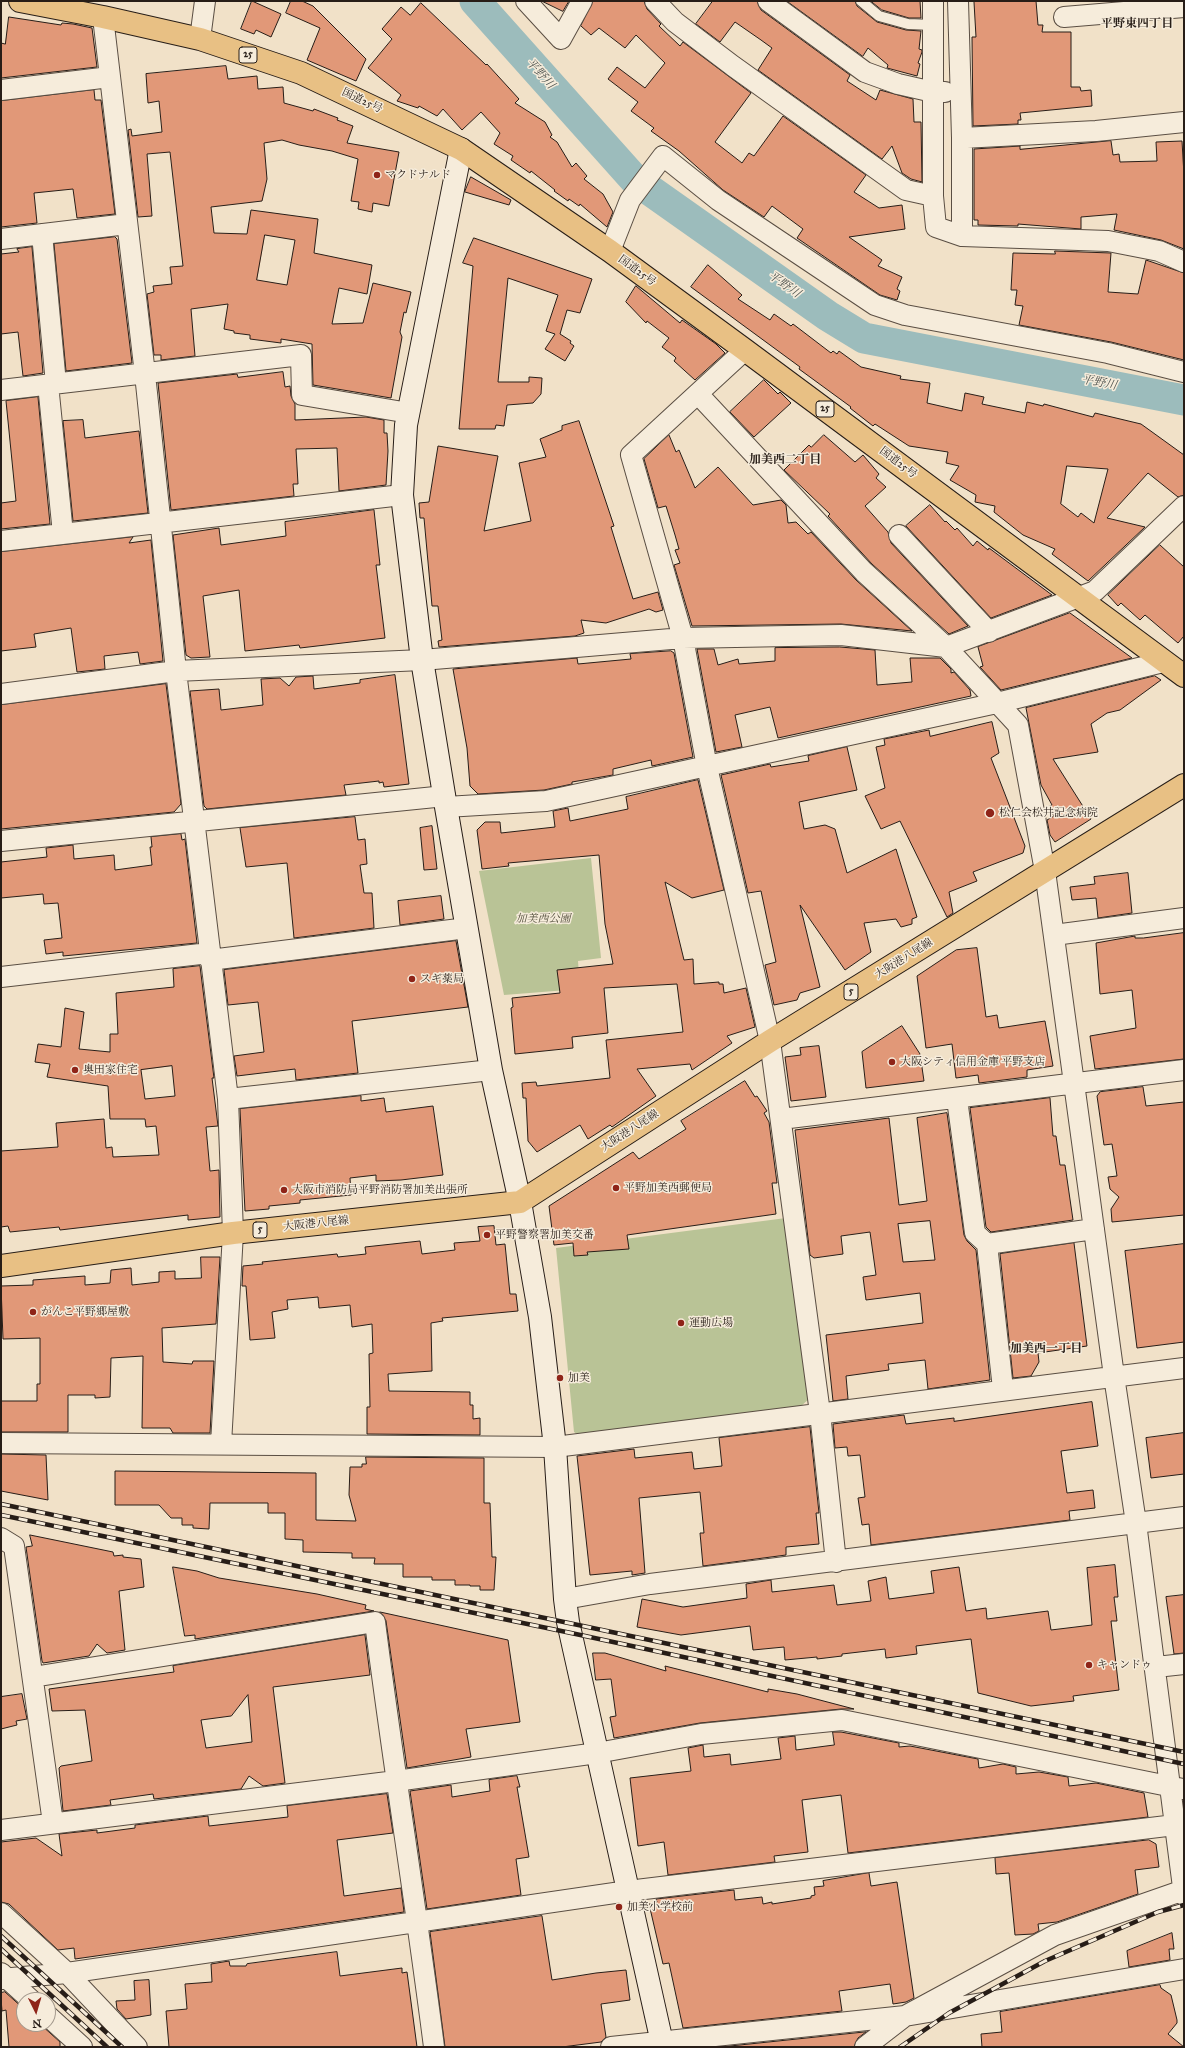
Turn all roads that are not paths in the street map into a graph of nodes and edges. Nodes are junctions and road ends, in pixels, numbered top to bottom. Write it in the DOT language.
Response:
graph roads {
  1 [pos="20,1"];
  2 [pos="206,1"];
  3 [pos="526,1"];
  4 [pos="582,1"];
  5 [pos="655,1"];
  6 [pos="768,1"];
  7 [pos="861,1"];
  8 [pos="933,1"];
  9 [pos="958,1"];
  10 [pos="1184,7"];
  11 [pos="103,17"];
  12 [pos="1064,17"];
  13 [pos="933,26"];
  14 [pos="200,39"];
  15 [pos="110,78"];
  16 [pos="1,90"];
  17 [pos="961,91"];
  18 [pos="933,92"];
  19 [pos="1184,122"];
  20 [pos="962,138"];
  21 [pos="461,149"];
  22 [pos="933,196"];
  23 [pos="127,224"];
  24 [pos="42,234"];
  25 [pos="962,236"];
  26 [pos="1,239"];
  27 [pos="610,251"];
  28 [pos="1184,262"];
  29 [pos="745,350"];
  30 [pos="1184,372"];
  31 [pos="145,374"];
  32 [pos="52,384"];
  33 [pos="1,390"];
  34 [pos="698,394"];
  35 [pos="408,413"];
  36 [pos="402,495"];
  37 [pos="1184,506"];
  38 [pos="160,524"];
  39 [pos="63,534"];
  40 [pos="899,535"];
  41 [pos="1,541"];
  42 [pos="1079,598"];
  43 [pos="989,632"];
  44 [pos="684,638"];
  45 [pos="946,648"];
  46 [pos="422,660"];
  47 [pos="1163,662"];
  48 [pos="176,671"];
  49 [pos="1184,676"];
  50 [pos="1,694"];
  51 [pos="997,703"];
  52 [pos="707,767"];
  53 [pos="1184,785"];
  54 [pos="446,801"];
  55 [pos="195,820"];
  56 [pos="1,841"];
  57 [pos="1045,871"];
  58 [pos="1184,918"];
  59 [pos="467,928"];
  60 [pos="1054,935"];
  61 [pos="210,956"];
  62 [pos="1,977"];
  63 [pos="770,1041"];
  64 [pos="491,1070"];
  65 [pos="1184,1070"];
  66 [pos="1075,1085"];
  67 [pos="228,1099"];
  68 [pos="958,1099"];
  69 [pos="781,1119"];
  70 [pos="520,1202"];
  71 [pos="1094,1229"];
  72 [pos="234,1233"];
  73 [pos="987,1244"];
  74 [pos="1,1266"];
  75 [pos="1184,1368"];
  76 [pos="1114,1376"];
  77 [pos="1003,1389"];
  78 [pos="820,1413"];
  79 [pos="1,1443"];
  80 [pos="221,1444"];
  81 [pos="555,1447"];
  82 [pos="1184,1517"];
  83 [pos="1136,1523"];
  84 [pos="1,1538"];
  85 [pos="836,1562"];
  86 [pos="565,1599"];
  87 [pos="1184,1664"];
  88 [pos="1156,1667"];
  89 [pos="33,1677"];
  90 [pos="597,1753"];
  91 [pos="396,1781"];
  92 [pos="1177,1787"];
  93 [pos="52,1823"];
  94 [pos="1175,1825"];
  95 [pos="1,1830"];
  96 [pos="628,1891"];
  97 [pos="1184,1892"];
  98 [pos="1,1913"];
  99 [pos="418,1922"];
  100 [pos="1184,1969"];
  101 [pos="67,1973"];
  102 [pos="3,1977"];
  103 [pos="21,1992"];
  104 [pos="905,2016"];
  105 [pos="56,2023"];
  106 [pos="663,2044"];
  107 [pos="82,2047"];
  108 [pos="137,2047"];
  109 [pos="434,2047"];
  110 [pos="611,2047"];
  111 [pos="865,2047"];
  1 -- 11 [label="main road, 国道25号 / 25"];
  2 -- 14 [label="street"];
  3 -- 4 [label="street"];
  5 -- 22 [label="street"];
  6 -- 18 [label="street"];
  7 -- 13 [label="lane"];
  8 -- 13 [label="street"];
  9 -- 17 [label="street"];
  10 -- 12 [label="street"];
  11 -- 14 [label="main road, 国道25号 / 25"];
  11 -- 15 [label="street"];
  13 -- 18 [label="street"];
  14 -- 21 [label="main road, 国道25号 / 25"];
  15 -- 16 [label="street"];
  15 -- 23 [label="street"];
  17 -- 18 [label="street"];
  17 -- 20 [label="street"];
  18 -- 22 [label="street"];
  19 -- 20 [label="street"];
  20 -- 25 [label="street"];
  21 -- 27 [label="main road, 国道25号 / 25"];
  21 -- 35 [label="street"];
  22 -- 25 [label="street"];
  23 -- 24 [label="street"];
  23 -- 31 [label="street"];
  24 -- 26 [label="street"];
  24 -- 32 [label="street"];
  25 -- 28 [label="street"];
  27 -- 29 [label="main road, 国道25号 / 25"];
  27 -- 30 [label="street"];
  29 -- 34 [label="street"];
  29 -- 42 [label="main road, 国道25号 / 25"];
  31 -- 32 [label="street"];
  31 -- 35 [label="street"];
  31 -- 38 [label="street"];
  32 -- 33 [label="street"];
  32 -- 39 [label="street"];
  34 -- 44 [label="street"];
  34 -- 45 [label="street"];
  35 -- 36 [label="street"];
  36 -- 38 [label="street"];
  36 -- 46 [label="street"];
  37 -- 42 [label="street"];
  38 -- 39 [label="street"];
  38 -- 48 [label="street"];
  39 -- 41 [label="street"];
  40 -- 43 [label="street"];
  42 -- 43 [label="street"];
  42 -- 47 [label="main road, 国道25号 / 25"];
  43 -- 45 [label="street"];
  44 -- 45 [label="street"];
  44 -- 46 [label="street"];
  44 -- 52 [label="street"];
  45 -- 51 [label="street"];
  46 -- 48 [label="street"];
  46 -- 54 [label="street"];
  47 -- 49 [label="main road, 国道25号 / 25"];
  47 -- 51 [label="street"];
  48 -- 50 [label="street"];
  48 -- 55 [label="street"];
  51 -- 52 [label="street"];
  51 -- 57 [label="street"];
  52 -- 54 [label="street"];
  52 -- 63 [label="street"];
  53 -- 57 [label="main road, 大阪港八尾線 / 5"];
  54 -- 55 [label="street"];
  54 -- 59 [label="street"];
  55 -- 56 [label="street"];
  55 -- 61 [label="street"];
  57 -- 60 [label="street"];
  57 -- 63 [label="main road, 大阪港八尾線 / 5"];
  58 -- 60 [label="street"];
  59 -- 61 [label="street"];
  59 -- 64 [label="street"];
  60 -- 66 [label="street"];
  61 -- 62 [label="street"];
  61 -- 67 [label="street"];
  63 -- 69 [label="street"];
  63 -- 70 [label="main road, 大阪港八尾線 / 5"];
  64 -- 67 [label="street"];
  64 -- 70 [label="street"];
  65 -- 66 [label="street"];
  66 -- 68 [label="street"];
  66 -- 71 [label="street"];
  67 -- 72 [label="street"];
  68 -- 69 [label="street"];
  68 -- 73 [label="street"];
  69 -- 78 [label="street"];
  70 -- 72 [label="main road, 大阪港八尾線 / 5"];
  70 -- 81 [label="street"];
  71 -- 73 [label="street"];
  71 -- 76 [label="street"];
  72 -- 74 [label="main road, 大阪港八尾線 / 5"];
  72 -- 80 [label="street"];
  73 -- 77 [label="street"];
  75 -- 76 [label="street"];
  76 -- 77 [label="street"];
  76 -- 83 [label="street"];
  77 -- 78 [label="street"];
  78 -- 81 [label="street"];
  78 -- 85 [label="street"];
  79 -- 80 [label="street"];
  80 -- 81 [label="street"];
  81 -- 86 [label="street"];
  82 -- 83 [label="street"];
  83 -- 85 [label="street"];
  83 -- 88 [label="street"];
  84 -- 89 [label="street"];
  85 -- 86 [label="street"];
  86 -- 90 [label="street"];
  87 -- 88 [label="street"];
  88 -- 92 [label="street"];
  89 -- 91 [label="street"];
  89 -- 93 [label="street"];
  90 -- 91 [label="street"];
  90 -- 92 [label="street"];
  90 -- 96 [label="street"];
  91 -- 93 [label="street"];
  91 -- 99 [label="street"];
  92 -- 94 [label="street"];
  93 -- 95 [label="street"];
  94 -- 96 [label="street"];
  94 -- 97 [label="street"];
  96 -- 99 [label="street"];
  96 -- 106 [label="street"];
  97 -- 104 [label="street"];
  98 -- 101 [label="street"];
  99 -- 101 [label="street"];
  99 -- 109 [label="street"];
  100 -- 104 [label="street"];
  101 -- 102 [label="street"];
  101 -- 108 [label="street"];
  102 -- 103 [label="street"];
  104 -- 106 [label="street"];
  104 -- 111 [label="street"];
  105 -- 107 [label="street"];
  106 -- 110 [label="street"];
}
